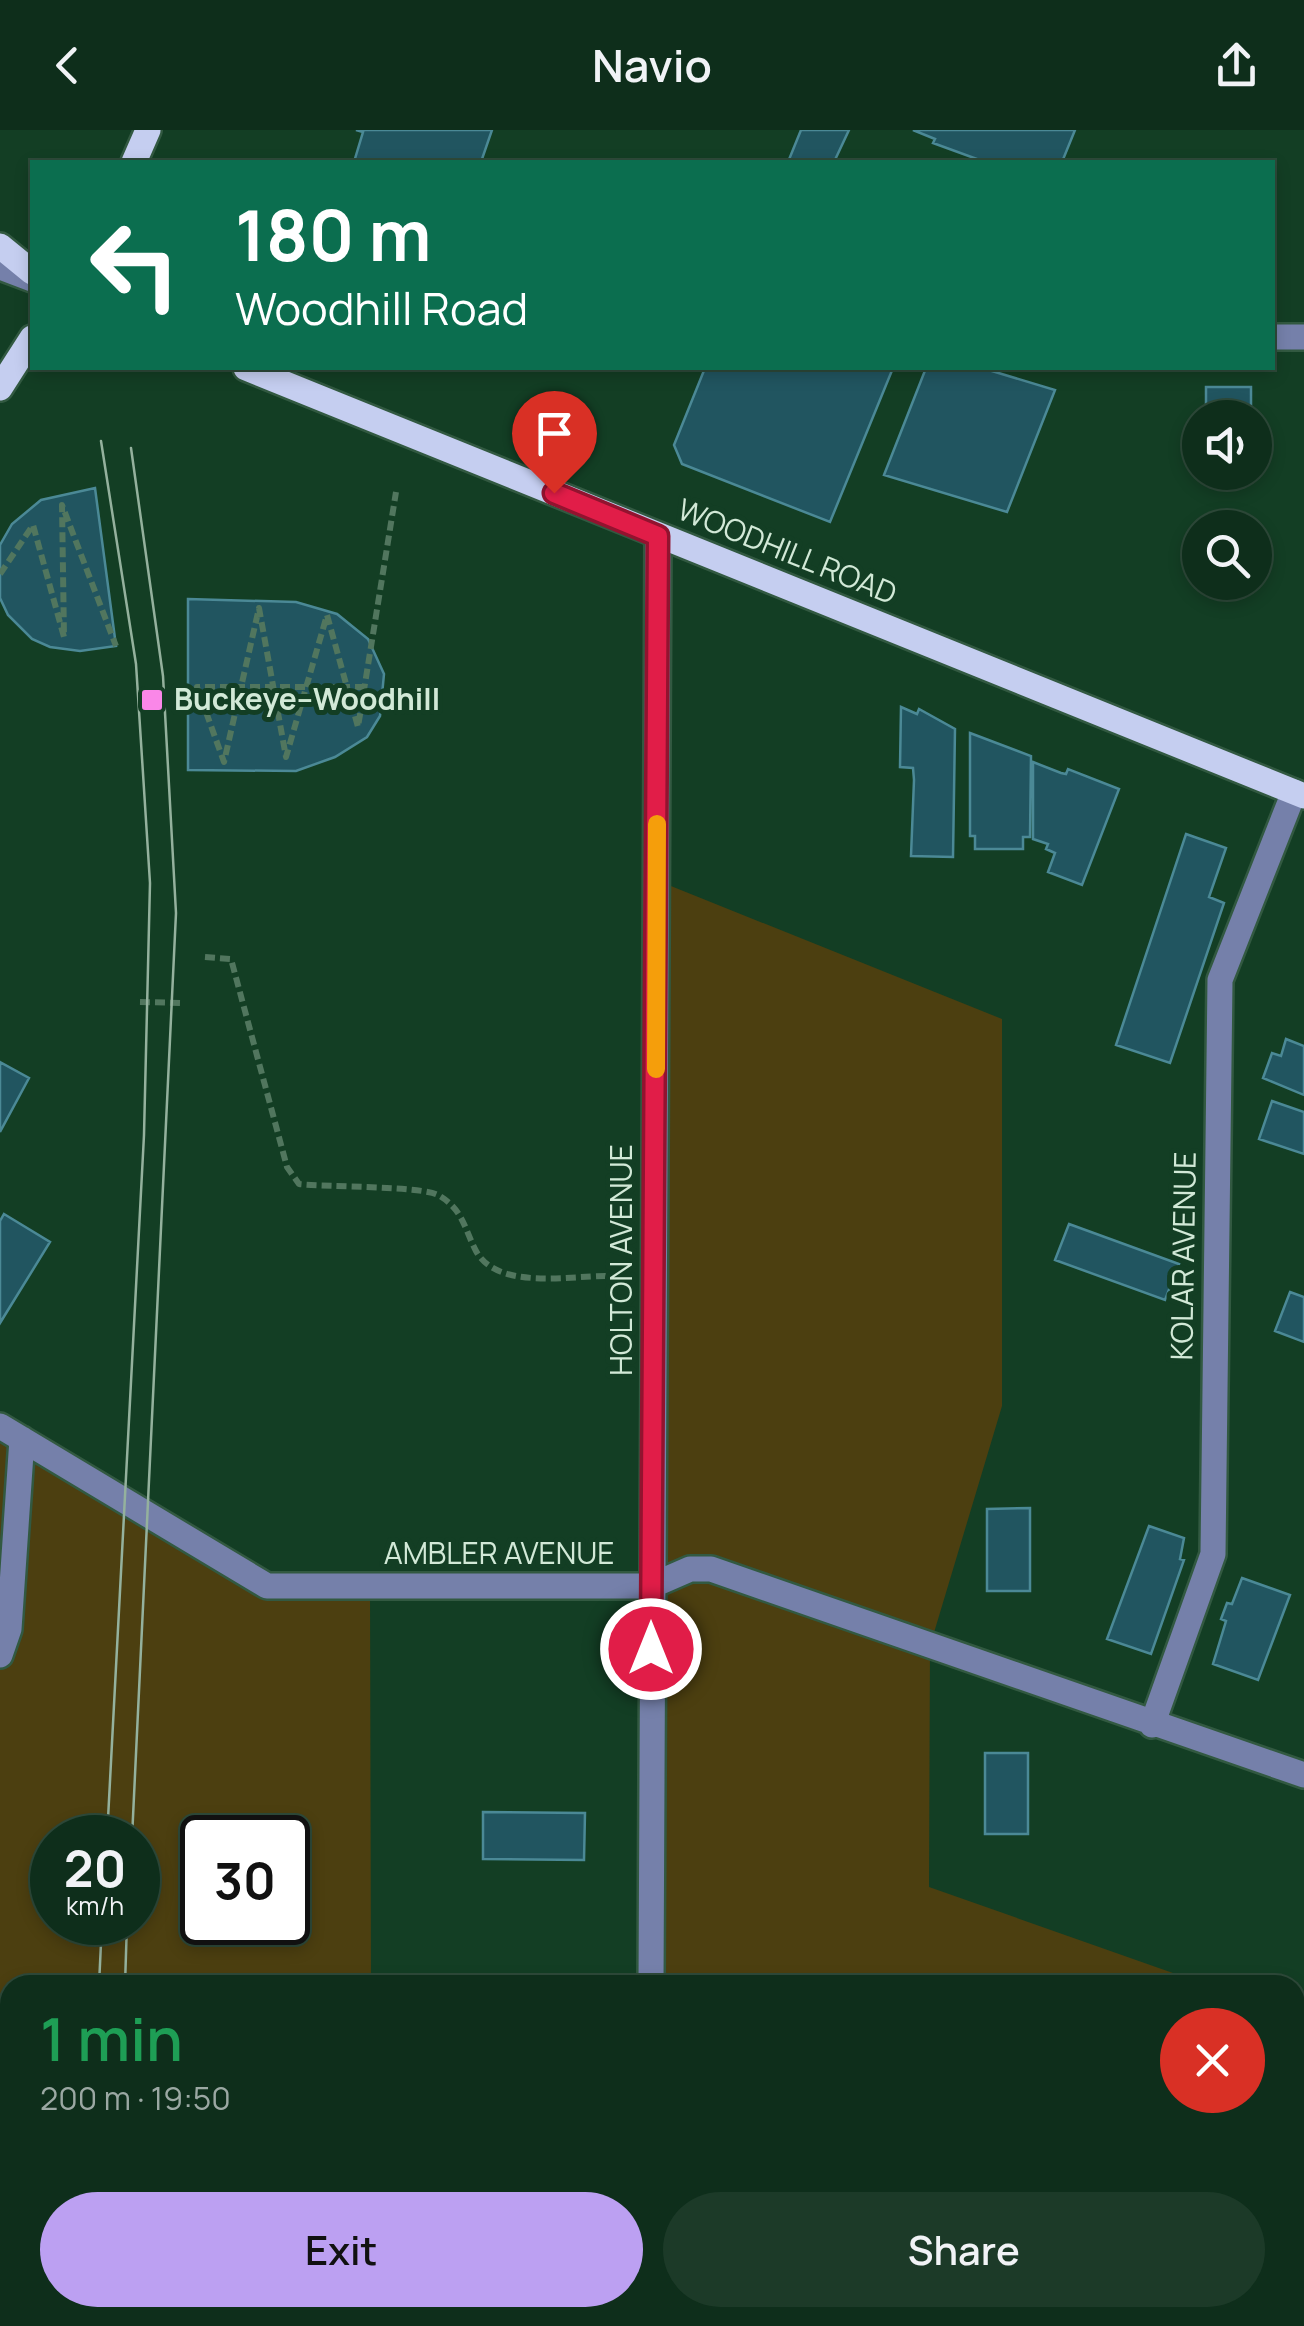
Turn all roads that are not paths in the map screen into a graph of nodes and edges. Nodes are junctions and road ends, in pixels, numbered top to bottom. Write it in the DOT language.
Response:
graph roads {
  1 [pos="148,130"];
  2 [pos="135,160"];
  3 [pos="0,246"];
  4 [pos="0,266"];
  5 [pos="30,274"];
  6 [pos="30,275"];
  7 [pos="1275,337"];
  8 [pos="1304,337"];
  9 [pos="30,341"];
  10 [pos="251,370"];
  11 [pos="0,388"];
  12 [pos="658,536"];
  13 [pos="1299,794"];
  14 [pos="11,1432"];
  15 [pos="651,1586"];
  16 [pos="0,1656"];
  17 [pos="1152,1725"];
  18 [pos="1304,1775"];
  19 [pos="651,1975"];
  1 -- 2 [label="main road"];
  3 -- 5 [label="main road"];
  4 -- 6 [label="street"];
  7 -- 8 [label="street"];
  9 -- 11 [label="main road"];
  10 -- 12 [label="main road, WOODHILL ROAD"];
  12 -- 13 [label="main road, WOODHILL ROAD"];
  12 -- 15 [label="street, HOLTON AVENUE"];
  13 -- 17 [label="street, KOLAR AVENUE"];
  14 -- 15 [label="street, AMBLER AVENUE"];
  14 -- 16 [label="street"];
  15 -- 17 [label="street, AMBLER AVENUE"];
  15 -- 19 [label="street, HOLTON AVENUE"];
  17 -- 18 [label="street, AMBLER AVENUE"];
}
